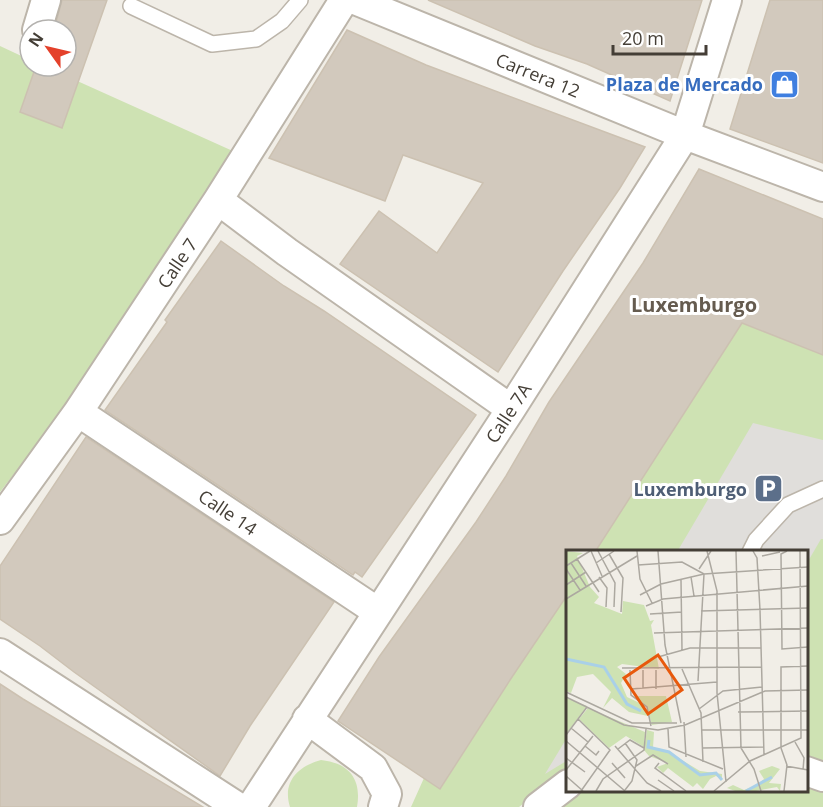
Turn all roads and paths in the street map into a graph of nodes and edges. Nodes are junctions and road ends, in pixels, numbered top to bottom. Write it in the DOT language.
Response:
graph roads {
  1 [pos="46,0"];
  2 [pos="300,0"];
  3 [pos="344,0"];
  4 [pos="355,0"];
  5 [pos="727,0"];
  6 [pos="131,6"];
  7 [pos="40,18"];
  8 [pos="685,135"];
  9 [pos="823,187"];
  10 [pos="218,201"];
  11 [pos="511,409"];
  12 [pos="78,412"];
  13 [pos="823,489"];
  14 [pos="0,520"];
  15 [pos="751,550"];
  16 [pos="378,612"];
  17 [pos="0,653"];
  18 [pos="307,719"];
  19 [pos="808,771"];
  20 [pos="823,777"];
  21 [pos="566,786"];
  22 [pos="238,807"];
  23 [pos="251,807"];
  24 [pos="383,807"];
  25 [pos="538,807"];
  1 -- 7 [label="street"];
  2 -- 6 [label="lane"];
  3 -- 10 [label="street, Calle 7"];
  4 -- 8 [label="street, Carrera 12"];
  5 -- 8 [label="street, Calle 7A"];
  8 -- 9 [label="street, Carrera 12"];
  8 -- 11 [label="street, Calle 7A"];
  10 -- 11 [label="street"];
  10 -- 12 [label="street, Calle 7"];
  11 -- 16 [label="street, Calle 7A"];
  12 -- 14 [label="street, Calle 7"];
  12 -- 16 [label="street, Calle 14"];
  13 -- 15 [label="lane"];
  16 -- 18 [label="street, Calle 7A"];
  17 -- 22 [label="street"];
  18 -- 23 [label="street, Calle 7A"];
  18 -- 24 [label="street"];
  19 -- 20 [label="street"];
  21 -- 25 [label="street"];
}
